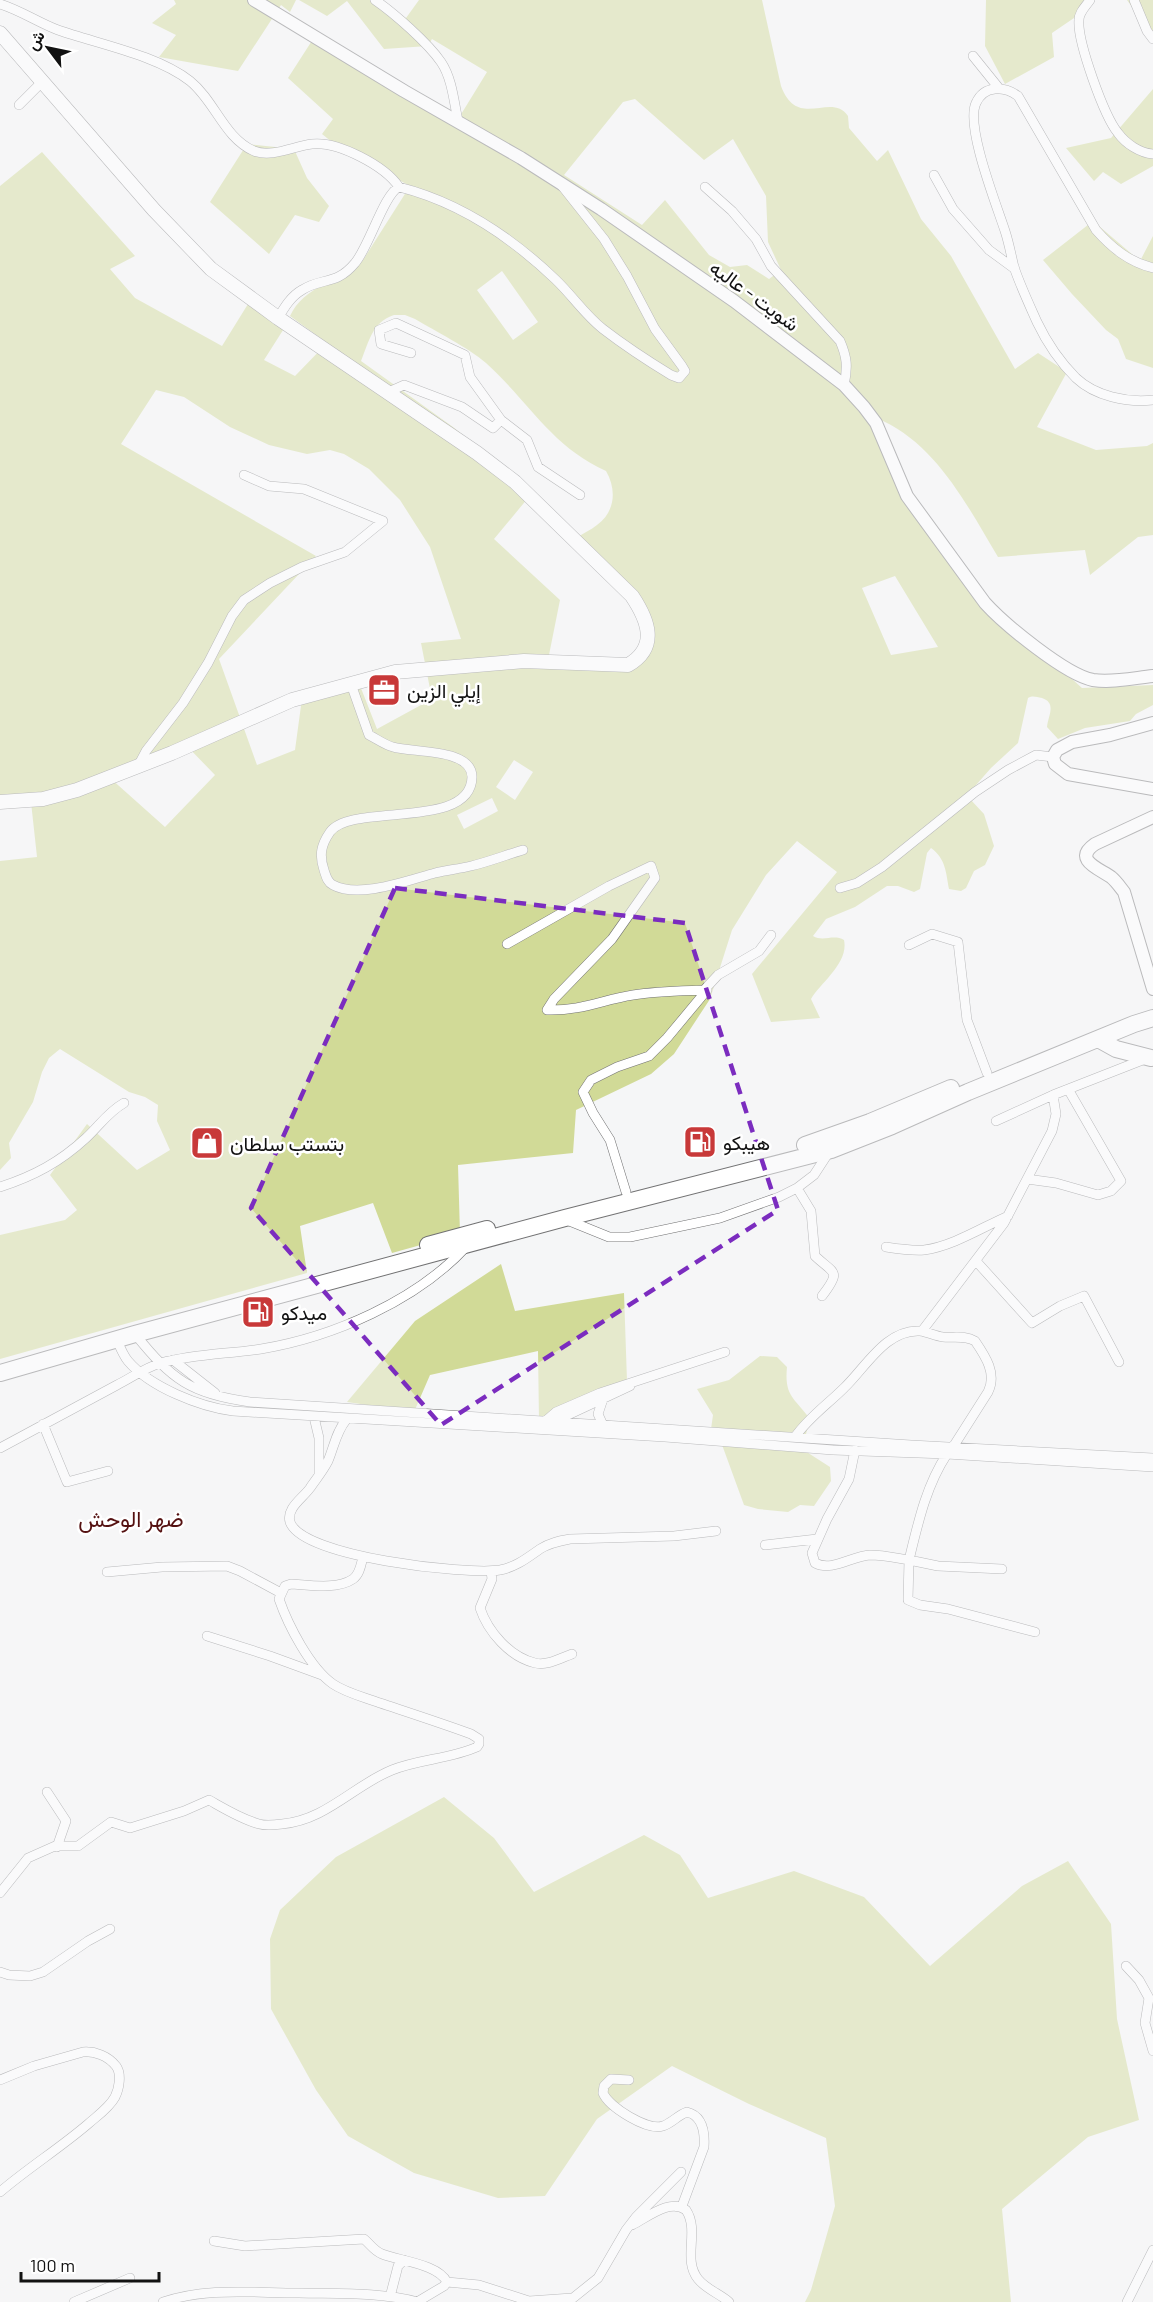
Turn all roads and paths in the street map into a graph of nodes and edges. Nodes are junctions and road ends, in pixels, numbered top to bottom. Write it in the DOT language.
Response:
graph roads {
  1 [pos="254,0"];
  2 [pos="375,0"];
  3 [pos="1090,0"];
  4 [pos="1134,0"];
  5 [pos="0,4"];
  6 [pos="0,33"];
  7 [pos="1153,39"];
  8 [pos="973,56"];
  9 [pos="43,81"];
  10 [pos="998,87"];
  11 [pos="19,105"];
  12 [pos="458,121"];
  13 [pos="1153,154"];
  14 [pos="934,175"];
  15 [pos="560,183"];
  16 [pos="399,187"];
  17 [pos="705,187"];
  18 [pos="1153,268"];
  19 [pos="1015,269"];
  20 [pos="278,318"];
  21 [pos="411,353"];
  22 [pos="844,385"];
  23 [pos="386,393"];
  24 [pos="1153,400"];
  25 [pos="501,420"];
  26 [pos="244,475"];
  27 [pos="580,495"];
  28 [pos="1153,676"];
  29 [pos="351,684"];
  30 [pos="1153,723"];
  31 [pos="1053,757"];
  32 [pos="137,768"];
  33 [pos="1153,789"];
  34 [pos="0,802"];
  35 [pos="1153,816"];
  36 [pos="523,850"];
  37 [pos="840,888"];
  38 [pos="771,935"];
  39 [pos="507,944"];
  40 [pos="909,945"];
  41 [pos="704,990"];
  42 [pos="1153,990"];
  43 [pos="1153,1009"];
  44 [pos="1153,1018"];
  45 [pos="1098,1039"];
  46 [pos="1152,1057"];
  47 [pos="987,1073"];
  48 [pos="964,1088"];
  49 [pos="1068,1089"];
  50 [pos="1053,1095"];
  51 [pos="124,1103"];
  52 [pos="996,1121"];
  53 [pos="831,1150"];
  54 [pos="1027,1179"];
  55 [pos="686,1181"];
  56 [pos="0,1187"];
  57 [pos="796,1188"];
  58 [pos="626,1192"];
  59 [pos="1008,1216"];
  60 [pos="564,1218"];
  61 [pos="468,1246"];
  62 [pos="886,1247"];
  63 [pos="976,1261"];
  64 [pos="822,1296"];
  65 [pos="922,1331"];
  66 [pos="135,1334"];
  67 [pos="117,1340"];
  68 [pos="725,1352"];
  69 [pos="173,1360"];
  70 [pos="0,1362"];
  71 [pos="1119,1362"];
  72 [pos="159,1363"];
  73 [pos="141,1372"];
  74 [pos="0,1373"];
  75 [pos="637,1382"];
  76 [pos="222,1398"];
  77 [pos="603,1399"];
  78 [pos="315,1417"];
  79 [pos="346,1420"];
  80 [pos="43,1424"];
  81 [pos="603,1425"];
  82 [pos="544,1426"];
  83 [pos="795,1437"];
  84 [pos="833,1445"];
  85 [pos="0,1448"];
  86 [pos="855,1450"];
  87 [pos="950,1450"];
  88 [pos="1153,1458"];
  89 [pos="1153,1467"];
  90 [pos="108,1471"];
  91 [pos="319,1475"];
  92 [pos="716,1532"];
  93 [pos="817,1539"];
  94 [pos="765,1545"];
  95 [pos="363,1557"];
  96 [pos="909,1560"];
  97 [pos="1002,1569"];
  98 [pos="491,1571"];
  99 [pos="107,1572"];
  100 [pos="281,1593"];
  101 [pos="1035,1632"];
  102 [pos="207,1636"];
  103 [pos="572,1654"];
  104 [pos="324,1676"];
  105 [pos="47,1792"];
  106 [pos="57,1847"];
  107 [pos="0,1893"];
  108 [pos="110,1929"];
  109 [pos="1126,1966"];
  110 [pos="0,1972"];
  111 [pos="1153,2051"];
  112 [pos="0,2079"];
  113 [pos="629,2079"];
  114 [pos="681,2172"];
  115 [pos="0,2192"];
  116 [pos="682,2206"];
  117 [pos="629,2226"];
  118 [pos="214,2241"];
  119 [pos="1153,2250"];
  120 [pos="404,2260"];
  121 [pos="130,2278"];
  122 [pos="447,2282"];
  123 [pos="390,2297"];
  124 [pos="570,2300"];
  125 [pos="74,2302"];
  126 [pos="163,2302"];
  127 [pos="417,2302"];
  128 [pos="729,2302"];
  129 [pos="1127,2302"];
  1 -- 12 [label="street, شويت - عاليه"];
  2 -- 12 [label="street"];
  3 -- 13 [label="street"];
  4 -- 7 [label="street"];
  5 -- 16 [label="street"];
  6 -- 9 [label="main road"];
  8 -- 10 [label="street"];
  9 -- 11 [label="street"];
  9 -- 20 [label="main road"];
  10 -- 18 [label="street"];
  10 -- 19 [label="street"];
  12 -- 15 [label="street, شويت - عاليه"];
  14 -- 19 [label="street"];
  15 -- 16 [label="street"];
  15 -- 22 [label="street, شويت - عاليه"];
  16 -- 20 [label="street"];
  17 -- 22 [label="street"];
  19 -- 24 [label="street"];
  20 -- 23 [label="main road"];
  21 -- 25 [label="street"];
  22 -- 28 [label="street, شويت - عاليه"];
  23 -- 25 [label="street"];
  23 -- 29 [label="main road"];
  25 -- 27 [label="street"];
  26 -- 32 [label="street"];
  29 -- 32 [label="main road"];
  29 -- 36 [label="street"];
  30 -- 31 [label="street"];
  31 -- 33 [label="street"];
  31 -- 37 [label="street"];
  32 -- 34 [label="main road"];
  35 -- 42 [label="street"];
  38 -- 41 [label="street"];
  39 -- 41 [label="street"];
  40 -- 47 [label="street"];
  41 -- 58 [label="street"];
  43 -- 47 [label="highway"];
  44 -- 45 [label="highway"];
  45 -- 46 [label="highway"];
  45 -- 48 [label="highway"];
  46 -- 49 [label="street"];
  47 -- 48 [label="highway"];
  48 -- 53 [label="highway"];
  48 -- 55 [label="highway"];
  49 -- 50 [label="street"];
  49 -- 54 [label="street"];
  50 -- 52 [label="street"];
  50 -- 54 [label="street"];
  51 -- 56 [label="street"];
  53 -- 55 [label="highway"];
  53 -- 57 [label="street"];
  54 -- 59 [label="street"];
  55 -- 58 [label="highway"];
  55 -- 60 [label="highway"];
  57 -- 60 [label="street"];
  57 -- 64 [label="street"];
  58 -- 70 [label="highway"];
  59 -- 62 [label="street"];
  59 -- 63 [label="street"];
  60 -- 61 [label="highway"];
  61 -- 66 [label="highway"];
  61 -- 69 [label="street"];
  63 -- 65 [label="street"];
  63 -- 71 [label="street"];
  65 -- 83 [label="street"];
  65 -- 87 [label="street"];
  66 -- 67 [label="highway"];
  66 -- 72 [label="street"];
  67 -- 73 [label="street"];
  67 -- 74 [label="highway"];
  68 -- 75 [label="street"];
  69 -- 72 [label="street"];
  69 -- 76 [label="street"];
  72 -- 73 [label="street"];
  72 -- 76 [label="street"];
  73 -- 78 [label="street"];
  73 -- 80 [label="street"];
  75 -- 77 [label="street"];
  75 -- 82 [label="street"];
  76 -- 82 [label="street"];
  77 -- 81 [label="street"];
  77 -- 82 [label="street"];
  78 -- 79 [label="street"];
  78 -- 91 [label="street"];
  79 -- 82 [label="street"];
  79 -- 91 [label="street"];
  80 -- 85 [label="street"];
  80 -- 90 [label="street"];
  81 -- 82 [label="street"];
  81 -- 83 [label="street"];
  82 -- 84 [label="street"];
  83 -- 84 [label="street"];
  84 -- 86 [label="street"];
  84 -- 87 [label="street"];
  86 -- 87 [label="street"];
  86 -- 93 [label="street"];
  87 -- 88 [label="street"];
  87 -- 89 [label="street"];
  87 -- 96 [label="street"];
  91 -- 95 [label="street"];
  92 -- 98 [label="street"];
  93 -- 94 [label="street"];
  93 -- 96 [label="street"];
  95 -- 98 [label="street"];
  95 -- 100 [label="street"];
  96 -- 97 [label="street"];
  96 -- 101 [label="street"];
  98 -- 103 [label="street"];
  99 -- 100 [label="street"];
  100 -- 104 [label="street"];
  102 -- 104 [label="street"];
  104 -- 106 [label="street"];
  105 -- 106 [label="street"];
  106 -- 107 [label="street"];
  108 -- 110 [label="street"];
  109 -- 111 [label="street"];
  112 -- 115 [label="street"];
  113 -- 116 [label="street"];
  114 -- 117 [label="street"];
  116 -- 117 [label="street"];
  116 -- 128 [label="street"];
  117 -- 124 [label="street"];
  118 -- 120 [label="street"];
  119 -- 129 [label="street"];
  120 -- 122 [label="street"];
  120 -- 123 [label="street"];
  121 -- 125 [label="street"];
  122 -- 124 [label="street"];
  122 -- 127 [label="street"];
  123 -- 126 [label="street"];
  123 -- 127 [label="street"];
}
